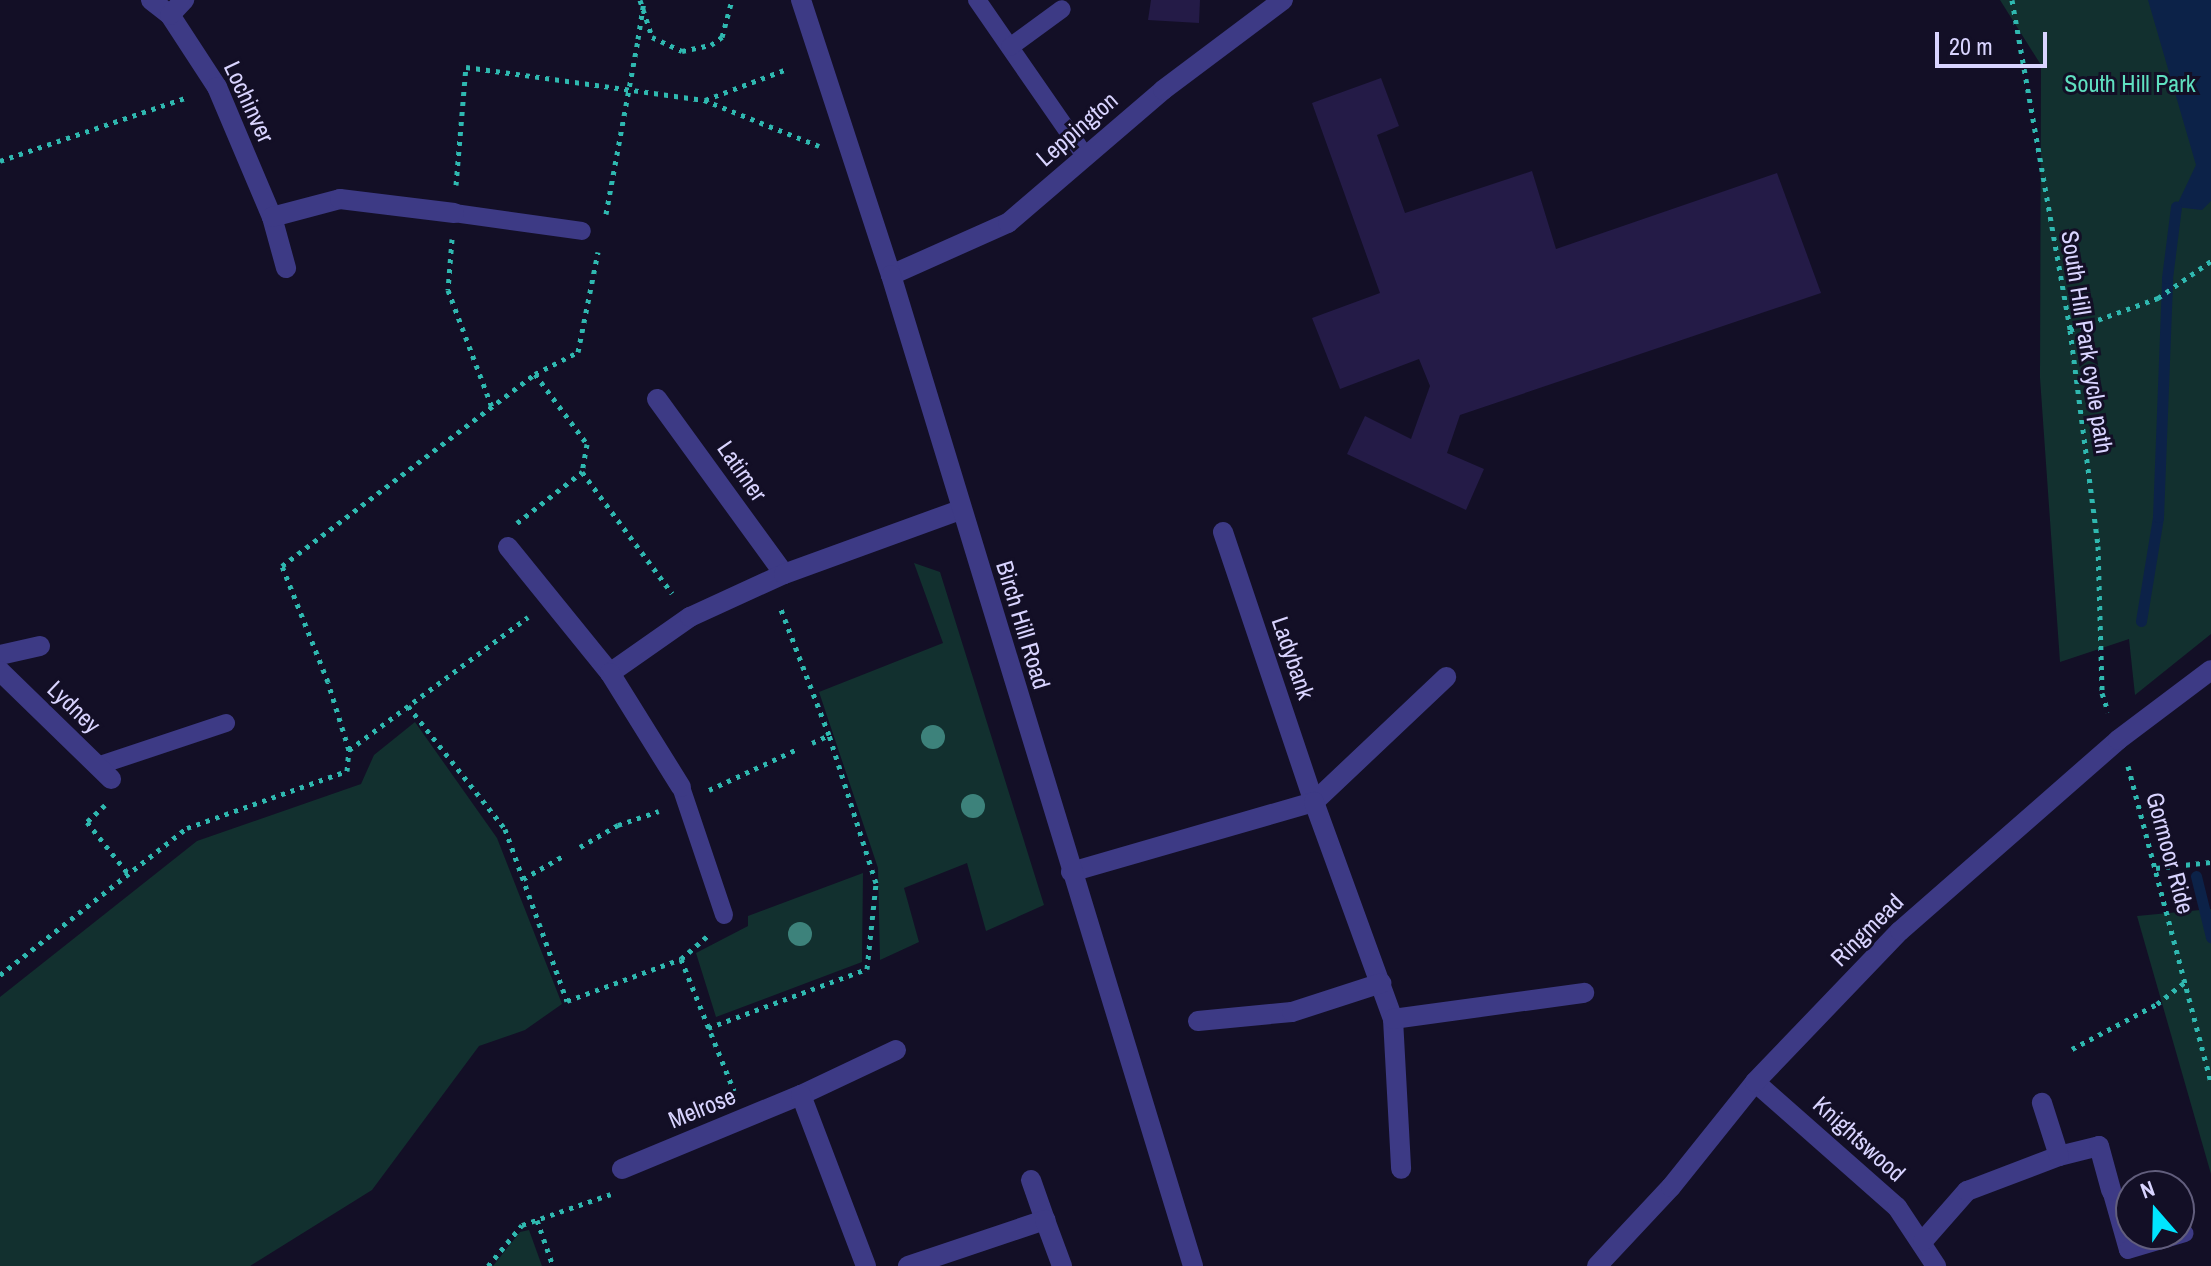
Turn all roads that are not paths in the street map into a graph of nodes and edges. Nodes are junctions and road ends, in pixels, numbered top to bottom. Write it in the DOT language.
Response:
graph roads {
  1 [pos="151,0"];
  2 [pos="801,0"];
  3 [pos="977,0"];
  4 [pos="1283,0"];
  5 [pos="177,7"];
  6 [pos="1062,9"];
  7 [pos="1010,47"];
  8 [pos="1085,156"];
  9 [pos="454,213"];
  10 [pos="272,217"];
  11 [pos="582,231"];
  12 [pos="286,268"];
  13 [pos="891,275"];
  14 [pos="657,399"];
  15 [pos="960,510"];
  16 [pos="1223,532"];
  17 [pos="508,547"];
  18 [pos="777,577"];
  19 [pos="40,646"];
  20 [pos="0,655"];
  21 [pos="2211,670"];
  22 [pos="0,671"];
  23 [pos="610,673"];
  24 [pos="1446,677"];
  25 [pos="226,723"];
  26 [pos="104,772"];
  27 [pos="681,787"];
  28 [pos="1314,802"];
  29 [pos="1071,872"];
  30 [pos="724,915"];
  31 [pos="1381,983"];
  32 [pos="1584,993"];
  33 [pos="1393,1019"];
  34 [pos="1198,1021"];
  35 [pos="896,1050"];
  36 [pos="1755,1082"];
  37 [pos="801,1095"];
  38 [pos="2042,1103"];
  39 [pos="2059,1156"];
  40 [pos="622,1169"];
  41 [pos="1401,1169"];
  42 [pos="1031,1180"];
  43 [pos="2111,1190"];
  44 [pos="2115,1204"];
  45 [pos="1045,1220"];
  46 [pos="1923,1241"];
  47 [pos="866,1266"];
  48 [pos="908,1266"];
  49 [pos="1062,1266"];
  50 [pos="1193,1266"];
  51 [pos="1597,1266"];
  52 [pos="1936,1266"];
  1 -- 5 [label="street, Lochinver"];
  2 -- 13 [label="street, Birch Hill Road"];
  3 -- 7 [label="lane"];
  4 -- 8 [label="street, Leppington"];
  5 -- 10 [label="street, Lochinver"];
  6 -- 7 [label="lane"];
  7 -- 8 [label="lane"];
  8 -- 13 [label="street, Leppington"];
  9 -- 10 [label="street"];
  9 -- 11 [label="lane"];
  10 -- 12 [label="street, Lochinver"];
  13 -- 15 [label="street, Birch Hill Road"];
  14 -- 18 [label="street, Latimer"];
  15 -- 18 [label="street"];
  15 -- 29 [label="street, Birch Hill Road"];
  16 -- 28 [label="street, Ladybank"];
  17 -- 23 [label="street"];
  18 -- 23 [label="street"];
  19 -- 20 [label="street, Lydney"];
  21 -- 36 [label="street, Ringmead"];
  22 -- 26 [label="street, Lydney"];
  23 -- 27 [label="street"];
  24 -- 28 [label="street"];
  25 -- 26 [label="lane"];
  27 -- 30 [label="lane"];
  28 -- 29 [label="street"];
  28 -- 31 [label="street, Ladybank"];
  29 -- 50 [label="street, Birch Hill Road"];
  31 -- 33 [label="street, Ladybank"];
  31 -- 34 [label="street"];
  32 -- 33 [label="street"];
  33 -- 41 [label="street, Ladybank"];
  35 -- 37 [label="street, Melrose"];
  36 -- 46 [label="street, Knightswood"];
  36 -- 51 [label="street, Ringmead"];
  37 -- 40 [label="street, Melrose"];
  37 -- 47 [label="street"];
  38 -- 39 [label="street"];
  39 -- 43 [label="street"];
  39 -- 46 [label="street"];
  42 -- 45 [label="street"];
  43 -- 44 [label="lane"];
  45 -- 48 [label="street"];
  45 -- 49 [label="street"];
  46 -- 52 [label="street, Knightswood"];
}
